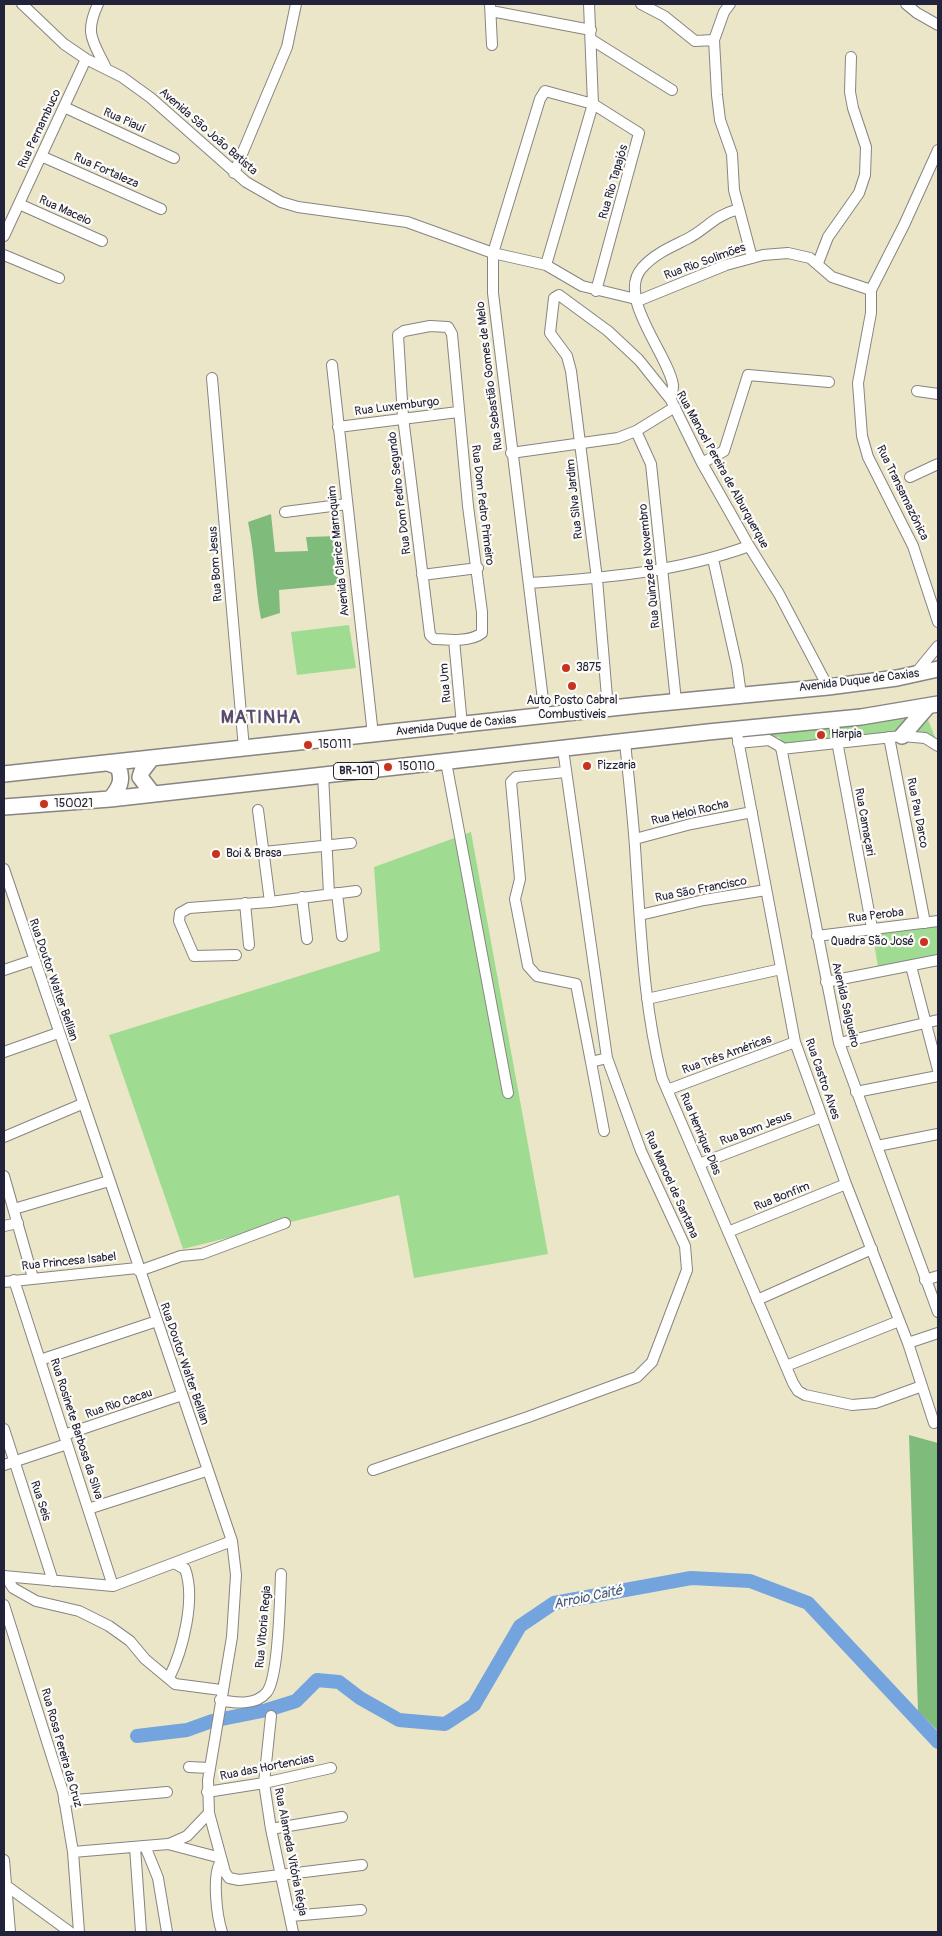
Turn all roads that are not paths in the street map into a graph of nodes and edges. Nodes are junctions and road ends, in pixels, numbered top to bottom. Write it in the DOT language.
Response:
graph roads {
  1 [pos="22,4"];
  2 [pos="98,4"];
  3 [pos="296,4"];
  4 [pos="589,4"];
  5 [pos="641,4"];
  6 [pos="730,4"];
  7 [pos="906,4"];
  8 [pos="491,7"];
  9 [pos="938,24"];
  10 [pos="592,35"];
  11 [pos="714,40"];
  12 [pos="492,45"];
  13 [pos="851,57"];
  14 [pos="86,59"];
  15 [pos="106,68"];
  16 [pos="672,90"];
  17 [pos="593,104"];
  18 [pos="64,108"];
  19 [pos="938,150"];
  20 [pos="41,156"];
  21 [pos="174,158"];
  22 [pos="234,173"];
  23 [pos="18,204"];
  24 [pos="739,209"];
  25 [pos="161,210"];
  26 [pos="4,236"];
  27 [pos="102,241"];
  28 [pos="493,253"];
  29 [pos="4,255"];
  30 [pos="752,258"];
  31 [pos="818,263"];
  32 [pos="546,265"];
  33 [pos="59,278"];
  34 [pos="871,290"];
  35 [pos="596,291"];
  36 [pos="559,295"];
  37 [pos="637,299"];
  38 [pos="452,334"];
  39 [pos="332,365"];
  40 [pos="212,378"];
  41 [pos="829,382"];
  42 [pos="917,391"];
  43 [pos="938,394"];
  44 [pos="673,404"];
  45 [pos="458,412"];
  46 [pos="403,417"];
  47 [pos="338,427"];
  48 [pos="636,431"];
  49 [pos="581,442"];
  50 [pos="511,453"];
  51 [pos="702,463"];
  52 [pos="938,464"];
  53 [pos="910,477"];
  54 [pos="347,504"];
  55 [pos="285,512"];
  56 [pos="749,546"];
  57 [pos="713,559"];
  58 [pos="478,568"];
  59 [pos="662,570"];
  60 [pos="422,575"];
  61 [pos="597,579"];
  62 [pos="530,583"];
  63 [pos="938,622"];
  64 [pos="438,639"];
  65 [pos="454,640"];
  66 [pos="938,646"];
  67 [pos="938,669"];
  68 [pos="915,675"];
  69 [pos="828,687"];
  70 [pos="741,695"];
  71 [pos="676,701"];
  72 [pos="933,705"];
  73 [pos="608,709"];
  74 [pos="545,716"];
  75 [pos="833,720"];
  76 [pos="462,725"];
  77 [pos="373,735"];
  78 [pos="737,736"];
  79 [pos="895,737"];
  80 [pos="625,742"];
  81 [pos="837,743"];
  82 [pos="938,746"];
  83 [pos="244,749"];
  84 [pos="563,749"];
  85 [pos="781,749"];
  86 [pos="152,758"];
  87 [pos="446,762"];
  88 [pos="108,763"];
  89 [pos="565,772"];
  90 [pos="4,774"];
  91 [pos="323,774"];
  92 [pos="153,794"];
  93 [pos="110,799"];
  94 [pos="4,807"];
  95 [pos="258,810"];
  96 [pos="752,812"];
  97 [pos="635,839"];
  98 [pos="350,843"];
  99 [pos="328,846"];
  100 [pos="264,852"];
  101 [pos="4,869"];
  102 [pos="6,886"];
  103 [pos="766,890"];
  104 [pos="356,891"];
  105 [pos="333,894"];
  106 [pos="302,897"];
  107 [pos="270,902"];
  108 [pos="245,903"];
  109 [pos="640,915"];
  110 [pos="938,921"];
  111 [pos="925,923"];
  112 [pos="872,928"];
  113 [pos="342,936"];
  114 [pos="817,936"];
  115 [pos="307,939"];
  116 [pos="249,945"];
  117 [pos="236,955"];
  118 [pos="34,960"];
  119 [pos="938,960"];
  120 [pos="911,966"];
  121 [pos="781,969"];
  122 [pos="4,970"];
  123 [pos="826,982"];
  124 [pos="647,998"];
  125 [pos="938,1020"];
  126 [pos="926,1023"];
  127 [pos="58,1033"];
  128 [pos="795,1042"];
  129 [pos="839,1043"];
  130 [pos="4,1052"];
  131 [pos="608,1058"];
  132 [pos="591,1062"];
  133 [pos="938,1070"];
  134 [pos="938,1076"];
  135 [pos="667,1090"];
  136 [pos="508,1092"];
  137 [pos="856,1092"];
  138 [pos="82,1104"];
  139 [pos="822,1117"];
  140 [pos="604,1131"];
  141 [pos="938,1134"];
  142 [pos="4,1137"];
  143 [pos="877,1146"];
  144 [pos="699,1164"];
  145 [pos="4,1176"];
  146 [pos="109,1181"];
  147 [pos="846,1184"];
  148 [pos="14,1209"];
  149 [pos="18,1223"];
  150 [pos="285,1223"];
  151 [pos="4,1226"];
  152 [pos="728,1232"];
  153 [pos="872,1249"];
  154 [pos="138,1269"];
  155 [pos="938,1276"];
  156 [pos="33,1278"];
  157 [pos="926,1280"];
  158 [pos="9,1281"];
  159 [pos="757,1300"];
  160 [pos="938,1312"];
  161 [pos="899,1320"];
  162 [pos="157,1322"];
  163 [pos="938,1333"];
  164 [pos="908,1343"];
  165 [pos="40,1360"];
  166 [pos="786,1366"];
  167 [pos="922,1386"];
  168 [pos="182,1395"];
  169 [pos="934,1422"];
  170 [pos="4,1429"];
  171 [pos="66,1440"];
  172 [pos="9,1463"];
  173 [pos="373,1470"];
  174 [pos="206,1471"];
  175 [pos="88,1510"];
  176 [pos="232,1541"];
  177 [pos="174,1563"];
  178 [pos="281,1574"];
  179 [pos="4,1576"];
  180 [pos="53,1581"];
  181 [pos="113,1586"];
  182 [pos="4,1605"];
  183 [pos="169,1678"];
  184 [pos="221,1695"];
  185 [pos="271,1716"];
  186 [pos="190,1767"];
  187 [pos="209,1768"];
  188 [pos="331,1768"];
  189 [pos="264,1783"];
  190 [pos="167,1792"];
  191 [pos="207,1792"];
  192 [pos="64,1801"];
  193 [pos="209,1813"];
  194 [pos="342,1817"];
  195 [pos="271,1829"];
  196 [pos="168,1844"];
  197 [pos="140,1846"];
  198 [pos="72,1852"];
  199 [pos="221,1859"];
  200 [pos="4,1860"];
  201 [pos="362,1865"];
  202 [pos="280,1874"];
  203 [pos="5,1885"];
  204 [pos="361,1910"];
  205 [pos="290,1916"];
  206 [pos="10,1932"];
  207 [pos="70,1932"];
  208 [pos="79,1932"];
  209 [pos="141,1932"];
  210 [pos="167,1932"];
  211 [pos="222,1932"];
  212 [pos="293,1932"];
  1 -- 14 [label="street, Avenida São João Batista"];
  2 -- 15 [label="street"];
  3 -- 22 [label="street"];
  4 -- 10 [label="street"];
  5 -- 11 [label="street"];
  6 -- 11 [label="street"];
  7 -- 9 [label="street"];
  8 -- 10 [label="street"];
  8 -- 12 [label="street"];
  10 -- 16 [label="street"];
  10 -- 17 [label="street"];
  11 -- 24 [label="street"];
  13 -- 31 [label="street"];
  14 -- 15 [label="street, Avenida São João Batista"];
  14 -- 18 [label="street, Rua Pernambuco"];
  15 -- 22 [label="street, Avenida São João Batista"];
  17 -- 28 [label="street, Rua Sebastião Gomes de Melo"];
  17 -- 32 [label="street"];
  17 -- 35 [label="street, Rua Rio Tapajós"];
  18 -- 20 [label="street, Rua Pernambuco"];
  18 -- 21 [label="street, Rua Piauí"];
  19 -- 34 [label="street, Rua Transamazônica"];
  20 -- 23 [label="street, Rua Pernambuco"];
  20 -- 25 [label="street, Rua Fortaleza"];
  22 -- 28 [label="street, Avenida São João Batista"];
  23 -- 26 [label="street, Rua Pernambuco"];
  23 -- 27 [label="street, Rua Maceio"];
  24 -- 30 [label="street"];
  24 -- 37 [label="street"];
  28 -- 32 [label="street, Avenida São João Batista"];
  28 -- 50 [label="street, Rua Sebastião Gomes de Melo"];
  29 -- 33 [label="street"];
  30 -- 31 [label="street, Rua Rio Solimões"];
  30 -- 37 [label="street, Rua Rio Solimões"];
  31 -- 34 [label="street, Rua Rio Solimões"];
  32 -- 35 [label="street, Rua Rio Solimões"];
  34 -- 63 [label="street, Rua Transamazônica"];
  35 -- 37 [label="street, Rua Rio Solimões"];
  36 -- 44 [label="street, Rua Manoel Pereira de Alburquerque"];
  36 -- 49 [label="street, Rua Silva Jardim"];
  37 -- 44 [label="street"];
  38 -- 45 [label="street, Rua Dom Pedro Primeiro"];
  38 -- 46 [label="street, Rua Dom Pedro Segundo"];
  39 -- 47 [label="street, Avenida Clarice Marroquim"];
  40 -- 83 [label="street, Rua Bom Jesus"];
  41 -- 51 [label="street"];
  42 -- 43 [label="street"];
  44 -- 48 [label="street"];
  44 -- 51 [label="street, Rua Manoel Pereira de Alburquerque"];
  45 -- 46 [label="street, Rua Luxemburgo"];
  45 -- 58 [label="street, Rua Dom Pedro Primeiro"];
  46 -- 47 [label="street, Rua Luxemburgo"];
  46 -- 60 [label="street, Rua Dom Pedro Segundo"];
  47 -- 54 [label="street, Avenida Clarice Marroquim"];
  48 -- 49 [label="street"];
  48 -- 59 [label="street, Rua Quinze de Novembro"];
  49 -- 50 [label="street"];
  49 -- 61 [label="street, Rua Silva Jardim"];
  50 -- 62 [label="street, Rua Sebastião Gomes de Melo"];
  51 -- 56 [label="street, Rua Manoel Pereira de Alburquerque"];
  52 -- 53 [label="street"];
  54 -- 55 [label="street"];
  54 -- 77 [label="street, Avenida Clarice Marroquim"];
  56 -- 57 [label="street"];
  56 -- 69 [label="street, Rua Manoel Pereira de Alburquerque"];
  57 -- 59 [label="street"];
  57 -- 70 [label="street"];
  58 -- 60 [label="street"];
  58 -- 65 [label="street, Rua Dom Pedro Primeiro"];
  59 -- 61 [label="street"];
  59 -- 71 [label="street, Rua Quinze de Novembro"];
  60 -- 64 [label="street, Rua Dom Pedro Segundo"];
  61 -- 62 [label="street"];
  61 -- 73 [label="street, Rua Silva Jardim"];
  62 -- 74 [label="street, Rua Sebastião Gomes de Melo"];
  64 -- 65 [label="street, Rua Dom Pedro Primeiro"];
  65 -- 76 [label="street, Rua Um"];
  66 -- 68 [label="street"];
  67 -- 68 [label="highway, Avenida Duque de Caxias"];
  68 -- 69 [label="highway, Avenida Duque de Caxias"];
  69 -- 70 [label="highway, Avenida Duque de Caxias"];
  70 -- 71 [label="highway, Avenida Duque de Caxias"];
  71 -- 73 [label="highway, Avenida Duque de Caxias"];
  72 -- 75 [label="highway, BR-101"];
  72 -- 79 [label="highway"];
  73 -- 74 [label="highway, Avenida Duque de Caxias"];
  74 -- 76 [label="highway, Avenida Duque de Caxias"];
  75 -- 78 [label="highway, BR-101"];
  75 -- 81 [label="street, Rua Camaçari"];
  76 -- 77 [label="highway, Avenida Duque de Caxias"];
  77 -- 83 [label="highway, Avenida Duque de Caxias"];
  78 -- 80 [label="highway, BR-101"];
  78 -- 85 [label="street"];
  78 -- 96 [label="street, Rua Castro Alves"];
  79 -- 81 [label="street"];
  79 -- 82 [label="street"];
  79 -- 111 [label="street, Rua Pau Darco"];
  80 -- 84 [label="highway, BR-101"];
  80 -- 97 [label="street, Rua Henrique Dias"];
  81 -- 85 [label="street"];
  81 -- 112 [label="street, Rua Camaçari"];
  83 -- 86 [label="highway, Avenida Duque de Caxias"];
  84 -- 87 [label="highway, BR-101"];
  84 -- 89 [label="street, Rua Manoel de Santana"];
  85 -- 114 [label="street, Avenida Salgueiro"];
  86 -- 88 [label="highway, Avenida Duque de Caxias"];
  86 -- 92 [label="highway"];
  87 -- 91 [label="highway, BR-101"];
  87 -- 136 [label="street"];
  88 -- 90 [label="highway, Avenida Duque de Caxias"];
  88 -- 93 [label="highway"];
  89 -- 131 [label="street, Rua Manoel de Santana"];
  89 -- 132 [label="street"];
  91 -- 92 [label="highway, BR-101"];
  91 -- 99 [label="street"];
  92 -- 93 [label="highway, BR-101"];
  93 -- 94 [label="highway, BR-101"];
  95 -- 100 [label="street"];
  96 -- 97 [label="street, Rua Heloi Rocha"];
  96 -- 103 [label="street, Rua Castro Alves"];
  97 -- 109 [label="street, Rua Henrique Dias"];
  98 -- 99 [label="street"];
  99 -- 100 [label="street"];
  99 -- 105 [label="street"];
  100 -- 107 [label="street"];
  101 -- 102 [label="street, Rua Doutor Walter Bellian"];
  102 -- 118 [label="street, Rua Doutor Walter Bellian"];
  103 -- 109 [label="street, Rua São Francisco"];
  103 -- 121 [label="street, Rua Castro Alves"];
  104 -- 105 [label="street"];
  105 -- 106 [label="street"];
  105 -- 113 [label="street"];
  106 -- 107 [label="street"];
  106 -- 115 [label="street"];
  107 -- 108 [label="street"];
  108 -- 116 [label="street"];
  108 -- 117 [label="street"];
  109 -- 124 [label="street, Rua Henrique Dias"];
  110 -- 111 [label="street, Rua Peroba"];
  111 -- 112 [label="street, Rua Peroba"];
  112 -- 114 [label="street, Rua Peroba"];
  114 -- 123 [label="street, Avenida Salgueiro"];
  118 -- 122 [label="street"];
  118 -- 127 [label="street, Rua Doutor Walter Bellian"];
  119 -- 120 [label="street"];
  120 -- 123 [label="street"];
  120 -- 126 [label="street"];
  121 -- 124 [label="street"];
  121 -- 128 [label="street, Rua Castro Alves"];
  123 -- 129 [label="street, Avenida Salgueiro"];
  124 -- 135 [label="street, Rua Henrique Dias"];
  125 -- 126 [label="street"];
  126 -- 129 [label="street"];
  126 -- 133 [label="street"];
  127 -- 130 [label="street"];
  127 -- 138 [label="street, Rua Doutor Walter Bellian"];
  128 -- 135 [label="street, Rua Três Américas"];
  128 -- 139 [label="street, Rua Castro Alves"];
  129 -- 137 [label="street, Avenida Salgueiro"];
  131 -- 132 [label="street"];
  131 -- 173 [label="street, Rua Manoel de Santana"];
  132 -- 140 [label="street"];
  134 -- 137 [label="street"];
  135 -- 144 [label="street, Rua Henrique Dias"];
  137 -- 143 [label="street, Avenida Salgueiro"];
  138 -- 142 [label="street"];
  138 -- 146 [label="street, Rua Doutor Walter Bellian"];
  139 -- 144 [label="street, Rua Bom Jesus"];
  139 -- 147 [label="street, Rua Castro Alves"];
  141 -- 143 [label="street"];
  143 -- 157 [label="street, Avenida Salgueiro"];
  144 -- 152 [label="street, Rua Henrique Dias"];
  145 -- 148 [label="street"];
  146 -- 148 [label="street"];
  146 -- 154 [label="street, Rua Doutor Walter Bellian"];
  147 -- 152 [label="street, Rua Bonfim"];
  147 -- 153 [label="street, Rua Castro Alves"];
  148 -- 149 [label="street"];
  149 -- 151 [label="street"];
  149 -- 156 [label="street"];
  150 -- 154 [label="street, Rua Princesa Isabel"];
  152 -- 159 [label="street, Rua Henrique Dias"];
  153 -- 159 [label="street"];
  153 -- 161 [label="street, Rua Castro Alves"];
  154 -- 156 [label="street, Rua Princesa Isabel"];
  154 -- 162 [label="street, Rua Doutor Walter Bellian"];
  155 -- 157 [label="street"];
  156 -- 158 [label="street, Rua Princesa Isabel"];
  157 -- 160 [label="street, Avenida Salgueiro"];
  158 -- 165 [label="street, Rua Rosinete Barbosa da Silva"];
  159 -- 166 [label="street, Rua Henrique Dias"];
  161 -- 164 [label="street, Rua Castro Alves"];
  161 -- 166 [label="street"];
  162 -- 165 [label="street"];
  162 -- 168 [label="street, Rua Doutor Walter Bellian"];
  163 -- 164 [label="street"];
  164 -- 167 [label="street, Rua Castro Alves"];
  165 -- 171 [label="street, Rua Rosinete Barbosa da Silva"];
  166 -- 167 [label="street, Rua Henrique Dias"];
  167 -- 169 [label="street, Rua Castro Alves"];
  168 -- 171 [label="street, Rua Rio Cacau"];
  168 -- 174 [label="street, Rua Doutor Walter Bellian"];
  170 -- 172 [label="street, Rua Seis"];
  171 -- 172 [label="street, Rua Rio Cacau"];
  171 -- 175 [label="street, Rua Rosinete Barbosa da Silva"];
  172 -- 180 [label="street, Rua Seis"];
  174 -- 175 [label="street"];
  174 -- 176 [label="street, Rua Doutor Walter Bellian"];
  175 -- 181 [label="street, Rua Rosinete Barbosa da Silva"];
  176 -- 177 [label="street"];
  176 -- 184 [label="street, Rua Doutor Walter Bellian"];
  177 -- 181 [label="street"];
  177 -- 183 [label="street"];
  178 -- 184 [label="street, Rua Vitoria Regia"];
  179 -- 180 [label="street"];
  179 -- 183 [label="street"];
  180 -- 181 [label="street"];
  182 -- 192 [label="street, Rua Rosa Pereira da Cruz"];
  183 -- 184 [label="street"];
  184 -- 187 [label="street, Rua Doutor Walter Bellian"];
  185 -- 189 [label="street, Rua Alameda Vitória Régia"];
  186 -- 187 [label="street"];
  187 -- 191 [label="street, Rua Doutor Walter Bellian"];
  188 -- 189 [label="street, Rua das Hortencias"];
  189 -- 191 [label="street, Rua das Hortencias"];
  189 -- 195 [label="street, Rua Alameda Vitória Régia"];
  190 -- 192 [label="street"];
  191 -- 193 [label="street, Rua Doutor Walter Bellian"];
  192 -- 198 [label="street, Rua Rosa Pereira da Cruz"];
  193 -- 196 [label="street"];
  193 -- 199 [label="street, Rua Doutor Walter Bellian"];
  194 -- 195 [label="street"];
  195 -- 202 [label="street, Rua Alameda Vitória Régia"];
  196 -- 197 [label="street"];
  196 -- 199 [label="street"];
  197 -- 198 [label="street"];
  197 -- 209 [label="street"];
  197 -- 210 [label="street"];
  198 -- 208 [label="street, Rua Rosa Pereira da Cruz"];
  199 -- 202 [label="street, Rua Doutor Walter Bellian"];
  199 -- 211 [label="street"];
  200 -- 203 [label="street"];
  201 -- 202 [label="street"];
  202 -- 205 [label="street, Rua Alameda Vitória Régia"];
  203 -- 206 [label="street"];
  203 -- 207 [label="street"];
  204 -- 205 [label="street"];
  205 -- 212 [label="street, Rua Alameda Vitória Régia"];
}
